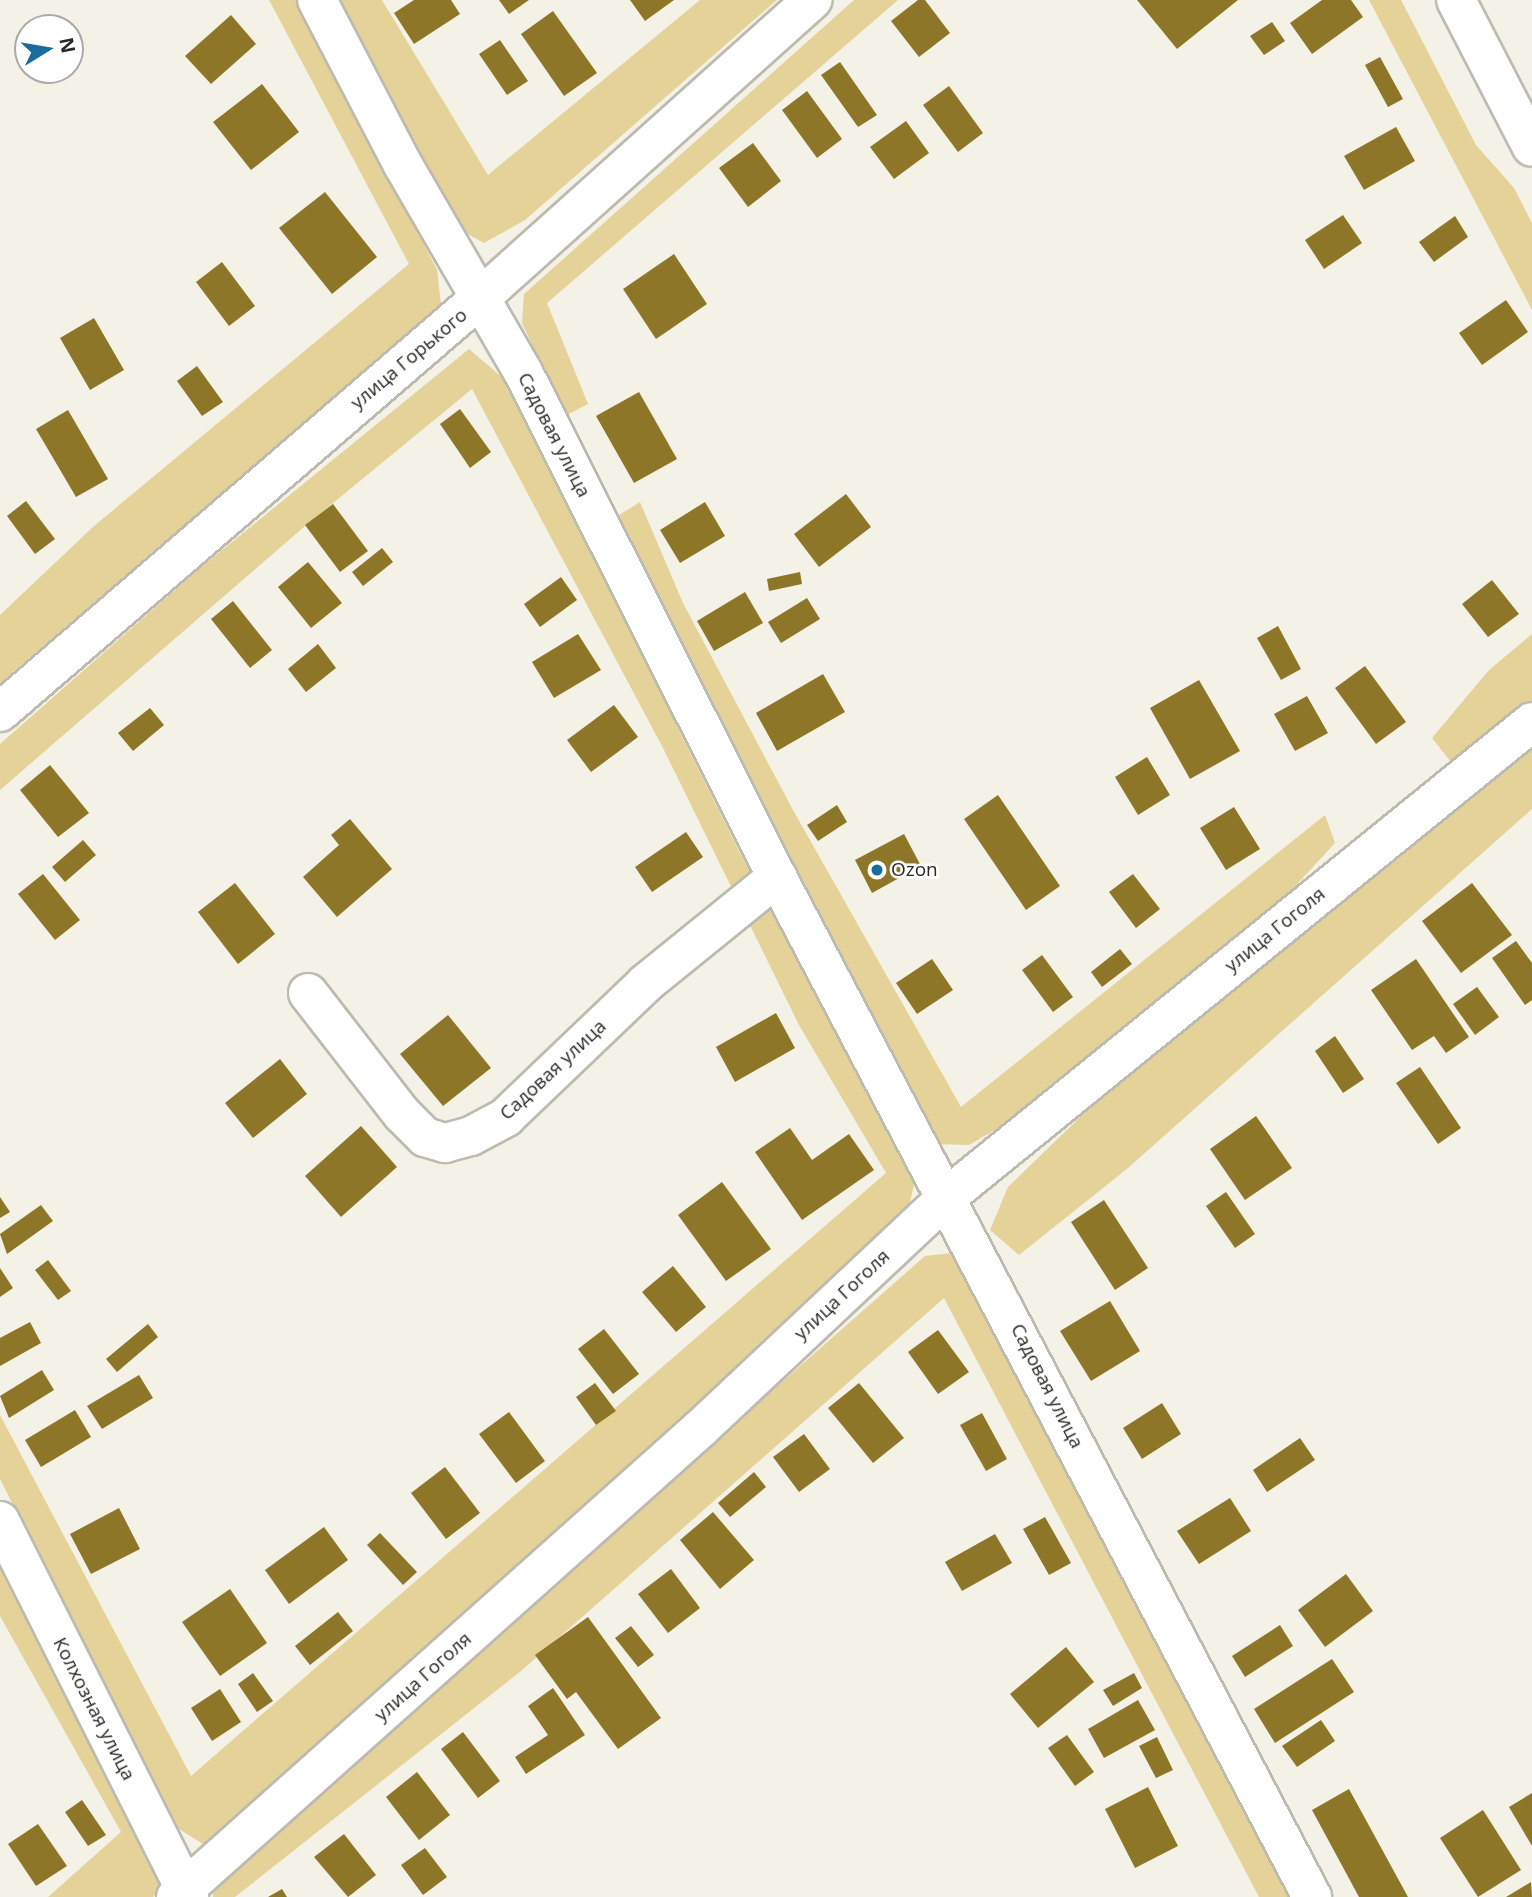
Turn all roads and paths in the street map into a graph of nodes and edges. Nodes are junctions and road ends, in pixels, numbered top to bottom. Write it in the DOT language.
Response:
graph roads {
  1 [pos="317,0"];
  2 [pos="812,0"];
  3 [pos="1456,0"];
  4 [pos="1532,147"];
  5 [pos="479,299"];
  6 [pos="0,712"];
  7 [pos="1532,722"];
  8 [pos="778,877"];
  9 [pos="308,993"];
  10 [pos="947,1196"];
  11 [pos="0,1521"];
  12 [pos="183,1894"];
  13 [pos="1312,1897"];
  1 -- 5 [label="street, Садовая улица"];
  2 -- 5 [label="street, улица Горького"];
  3 -- 4 [label="street"];
  5 -- 6 [label="street, улица Горького"];
  5 -- 8 [label="street, Садовая улица"];
  7 -- 10 [label="street, улица Гоголя"];
  8 -- 9 [label="street, Садовая улица"];
  8 -- 10 [label="street, Садовая улица"];
  10 -- 12 [label="street, улица Гоголя"];
  10 -- 13 [label="street, Садовая улица"];
  11 -- 12 [label="street, Колхозная улица"];
}
